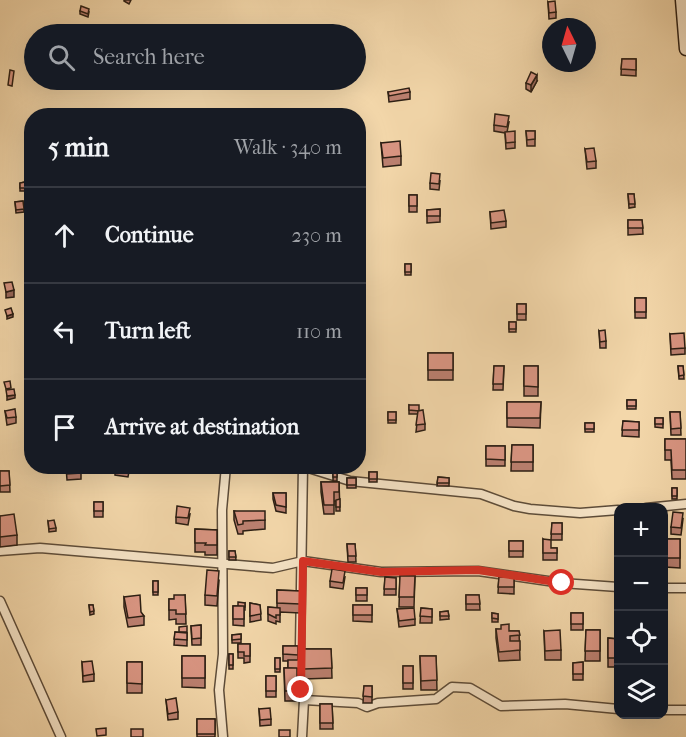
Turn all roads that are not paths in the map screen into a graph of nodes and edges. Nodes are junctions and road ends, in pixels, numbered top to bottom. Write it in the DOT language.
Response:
graph roads {
  1 [pos="682,0"];
  2 [pos="686,49"];
  3 [pos="225,474"];
  4 [pos="303,474"];
  5 [pos="326,474"];
  6 [pos="686,504"];
  7 [pos="668,505"];
  8 [pos="614,510"];
  9 [pos="0,551"];
  10 [pos="303,561"];
  11 [pos="221,564"];
  12 [pos="614,587"];
  13 [pos="668,588"];
  14 [pos="686,588"];
  15 [pos="0,601"];
  16 [pos="304,700"];
  17 [pos="614,709"];
  18 [pos="668,710"];
  19 [pos="686,710"];
  20 [pos="61,737"];
  21 [pos="223,737"];
  22 [pos="302,737"];
  1 -- 2 [label="street"];
  3 -- 11 [label="street"];
  4 -- 10 [label="street"];
  5 -- 8 [label="street"];
  6 -- 7 [label="street"];
  9 -- 11 [label="street"];
  10 -- 11 [label="street"];
  10 -- 12 [label="street"];
  10 -- 16 [label="street"];
  11 -- 21 [label="street"];
  13 -- 14 [label="street"];
  15 -- 20 [label="street"];
  16 -- 17 [label="street"];
  16 -- 22 [label="street"];
  18 -- 19 [label="street"];
}
